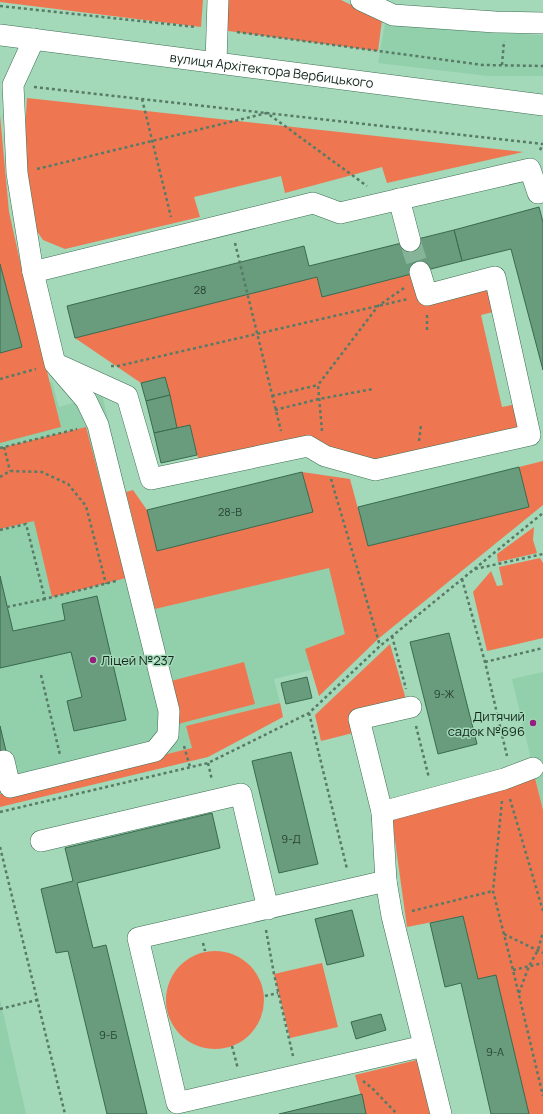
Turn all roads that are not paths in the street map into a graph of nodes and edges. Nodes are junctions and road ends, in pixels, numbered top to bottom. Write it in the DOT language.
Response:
graph roads {
  1 [pos="218,0"];
  2 [pos="361,0"];
  3 [pos="543,23"];
  4 [pos="0,35"];
  5 [pos="34,39"];
  6 [pos="216,62"];
  7 [pos="541,107"];
  8 [pos="538,193"];
  9 [pos="394,200"];
  10 [pos="410,241"];
  11 [pos="33,272"];
  12 [pos="422,281"];
  13 [pos="55,364"];
  14 [pos="411,707"];
  15 [pos="4,761"];
  16 [pos="533,768"];
  17 [pos="382,812"];
  18 [pos="41,841"];
  19 [pos="386,881"];
  20 [pos="266,918"];
  21 [pos="424,1046"];
  22 [pos="441,1114"];
  1 -- 6 [label="street"];
  2 -- 3 [label="street"];
  4 -- 5 [label="street, вулиця Архітектора Вербицького"];
  5 -- 6 [label="street, вулиця Архітектора Вербицького"];
  5 -- 11 [label="street"];
  6 -- 7 [label="street, вулиця Архітектора Вербицького"];
  8 -- 9 [label="street"];
  9 -- 10 [label="street"];
  9 -- 11 [label="street"];
  11 -- 13 [label="street"];
  12 -- 13 [label="street"];
  13 -- 15 [label="street"];
  14 -- 17 [label="street"];
  16 -- 17 [label="street"];
  17 -- 19 [label="street"];
  18 -- 20 [label="street"];
  19 -- 20 [label="street"];
  19 -- 21 [label="street"];
  20 -- 21 [label="street"];
  21 -- 22 [label="street"];
}
